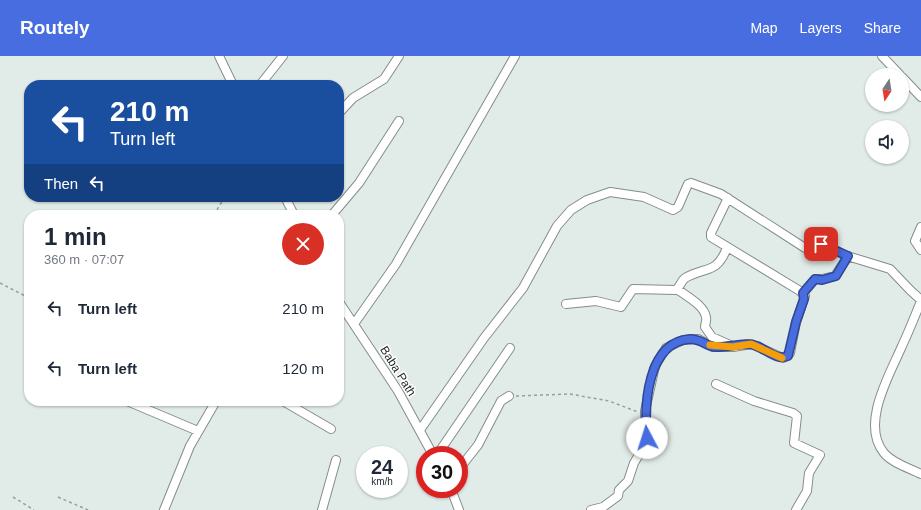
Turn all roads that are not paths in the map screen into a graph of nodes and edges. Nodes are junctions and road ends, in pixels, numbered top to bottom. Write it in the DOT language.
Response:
graph roads {
  1 [pos="220,56"];
  2 [pos="283,56"];
  3 [pos="399,56"];
  4 [pos="515,56"];
  5 [pos="882,56"];
  6 [pos="893,68"];
  7 [pos="231,80"];
  8 [pos="264,80"];
  9 [pos="909,84"];
  10 [pos="921,97"];
  11 [pos="344,108"];
  12 [pos="399,121"];
  13 [pos="728,198"];
  14 [pos="344,200"];
  15 [pos="343,202"];
  16 [pos="336,210"];
  17 [pos="921,227"];
  18 [pos="727,248"];
  19 [pos="921,250"];
  20 [pos="848,256"];
  21 [pos="677,289"];
  22 [pos="803,293"];
  23 [pos="921,300"];
  24 [pos="566,304"];
  25 [pos="344,309"];
  26 [pos="354,324"];
  27 [pos="734,347"];
  28 [pos="510,348"];
  29 [pos="716,384"];
  30 [pos="509,396"];
  31 [pos="139,406"];
  32 [pos="213,406"];
  33 [pos="292,406"];
  34 [pos="331,429"];
  35 [pos="420,430"];
  36 [pos="198,431"];
  37 [pos="428,446"];
  38 [pos="444,446"];
  39 [pos="468,458"];
  40 [pos="336,460"];
  41 [pos="921,474"];
  42 [pos="454,498"];
  43 [pos="164,510"];
  44 [pos="322,510"];
  45 [pos="459,510"];
  46 [pos="591,510"];
  47 [pos="796,510"];
  1 -- 7 [label="street"];
  2 -- 8 [label="street"];
  3 -- 11 [label="street"];
  4 -- 26 [label="street"];
  5 -- 6 [label="street"];
  9 -- 10 [label="street"];
  12 -- 14 [label="street"];
  13 -- 18 [label="street"];
  13 -- 20 [label="street"];
  13 -- 35 [label="street"];
  15 -- 16 [label="street"];
  17 -- 19 [label="street"];
  18 -- 21 [label="street"];
  18 -- 22 [label="street"];
  20 -- 22 [label="street"];
  20 -- 23 [label="street"];
  21 -- 24 [label="street"];
  21 -- 27 [label="street"];
  22 -- 27 [label="street"];
  23 -- 41 [label="street"];
  25 -- 26 [label="street, Baba Path"];
  26 -- 35 [label="street, Baba Path"];
  27 -- 46 [label="street"];
  28 -- 38 [label="street"];
  29 -- 47 [label="street"];
  30 -- 39 [label="street"];
  31 -- 36 [label="street"];
  32 -- 36 [label="street"];
  33 -- 34 [label="street"];
  35 -- 37 [label="street, Baba Path"];
  36 -- 43 [label="street"];
  40 -- 44 [label="street"];
  42 -- 45 [label="street"];
}
